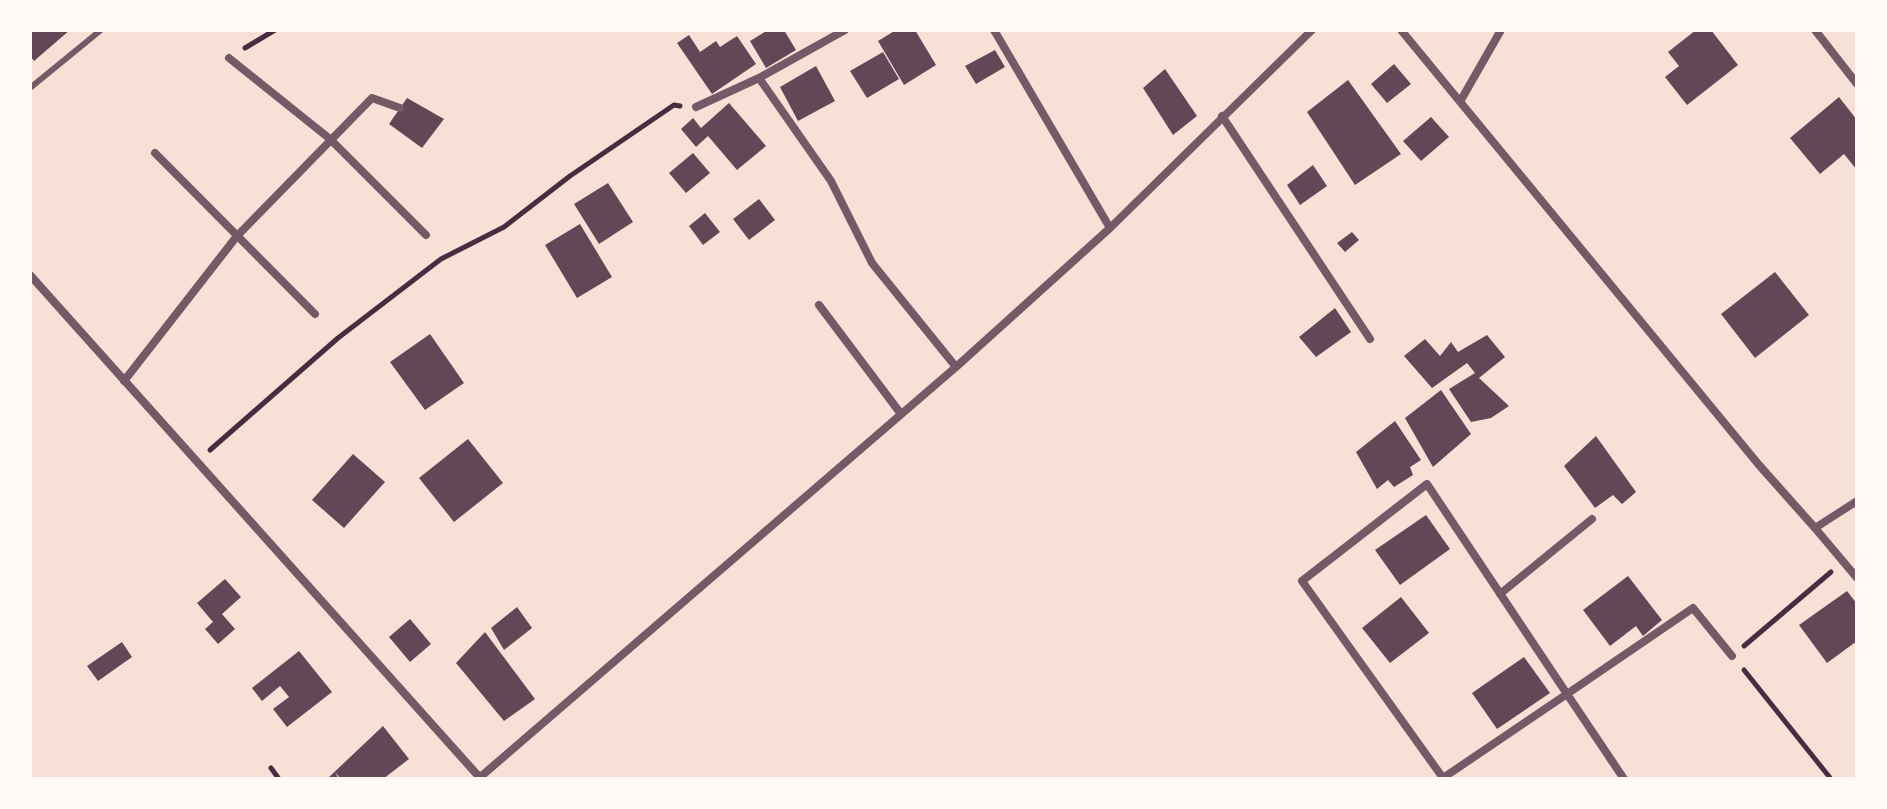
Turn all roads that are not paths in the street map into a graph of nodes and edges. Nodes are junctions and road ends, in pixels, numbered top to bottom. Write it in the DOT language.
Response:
graph roads {
  1 [pos="101,30"];
  2 [pos="845,30"];
  3 [pos="994,30"];
  4 [pos="1312,30"];
  5 [pos="1401,30"];
  6 [pos="1501,30"];
  7 [pos="1815,30"];
  8 [pos="229,58"];
  9 [pos="759,78"];
  10 [pos="1857,84"];
  11 [pos="30,88"];
  12 [pos="1461,100"];
  13 [pos="696,107"];
  14 [pos="400,108"];
  15 [pos="1222,116"];
  16 [pos="330,139"];
  17 [pos="155,153"];
  18 [pos="1110,228"];
  19 [pos="426,235"];
  20 [pos="237,236"];
  21 [pos="30,275"];
  22 [pos="819,305"];
  23 [pos="315,314"];
  24 [pos="1370,339"];
  25 [pos="956,367"];
  26 [pos="124,381"];
  27 [pos="901,414"];
  28 [pos="1857,501"];
  29 [pos="1592,519"];
  30 [pos="1815,528"];
  31 [pos="1857,578"];
  32 [pos="1500,594"];
  33 [pos="1732,656"];
  34 [pos="1567,694"];
  35 [pos="480,779"];
  36 [pos="1443,779"];
  37 [pos="1624,779"];
  1 -- 11 [label="lane"];
  2 -- 9 [label="street"];
  3 -- 18 [label="street"];
  4 -- 15 [label="street"];
  5 -- 12 [label="street"];
  6 -- 12 [label="street"];
  7 -- 10 [label="street"];
  8 -- 16 [label="street"];
  9 -- 13 [label="street"];
  9 -- 25 [label="street"];
  12 -- 30 [label="street"];
  14 -- 16 [label="street"];
  15 -- 18 [label="street"];
  15 -- 24 [label="street"];
  16 -- 19 [label="street"];
  16 -- 20 [label="street"];
  17 -- 20 [label="street"];
  18 -- 25 [label="street"];
  20 -- 23 [label="street"];
  20 -- 26 [label="street"];
  21 -- 26 [label="street"];
  22 -- 27 [label="street"];
  25 -- 27 [label="street"];
  26 -- 35 [label="street"];
  27 -- 35 [label="street"];
  28 -- 30 [label="street"];
  29 -- 32 [label="street"];
  30 -- 31 [label="street"];
  32 -- 34 [label="street"];
  32 -- 36 [label="street"];
  33 -- 34 [label="street"];
  34 -- 36 [label="street"];
  34 -- 37 [label="street"];
}
